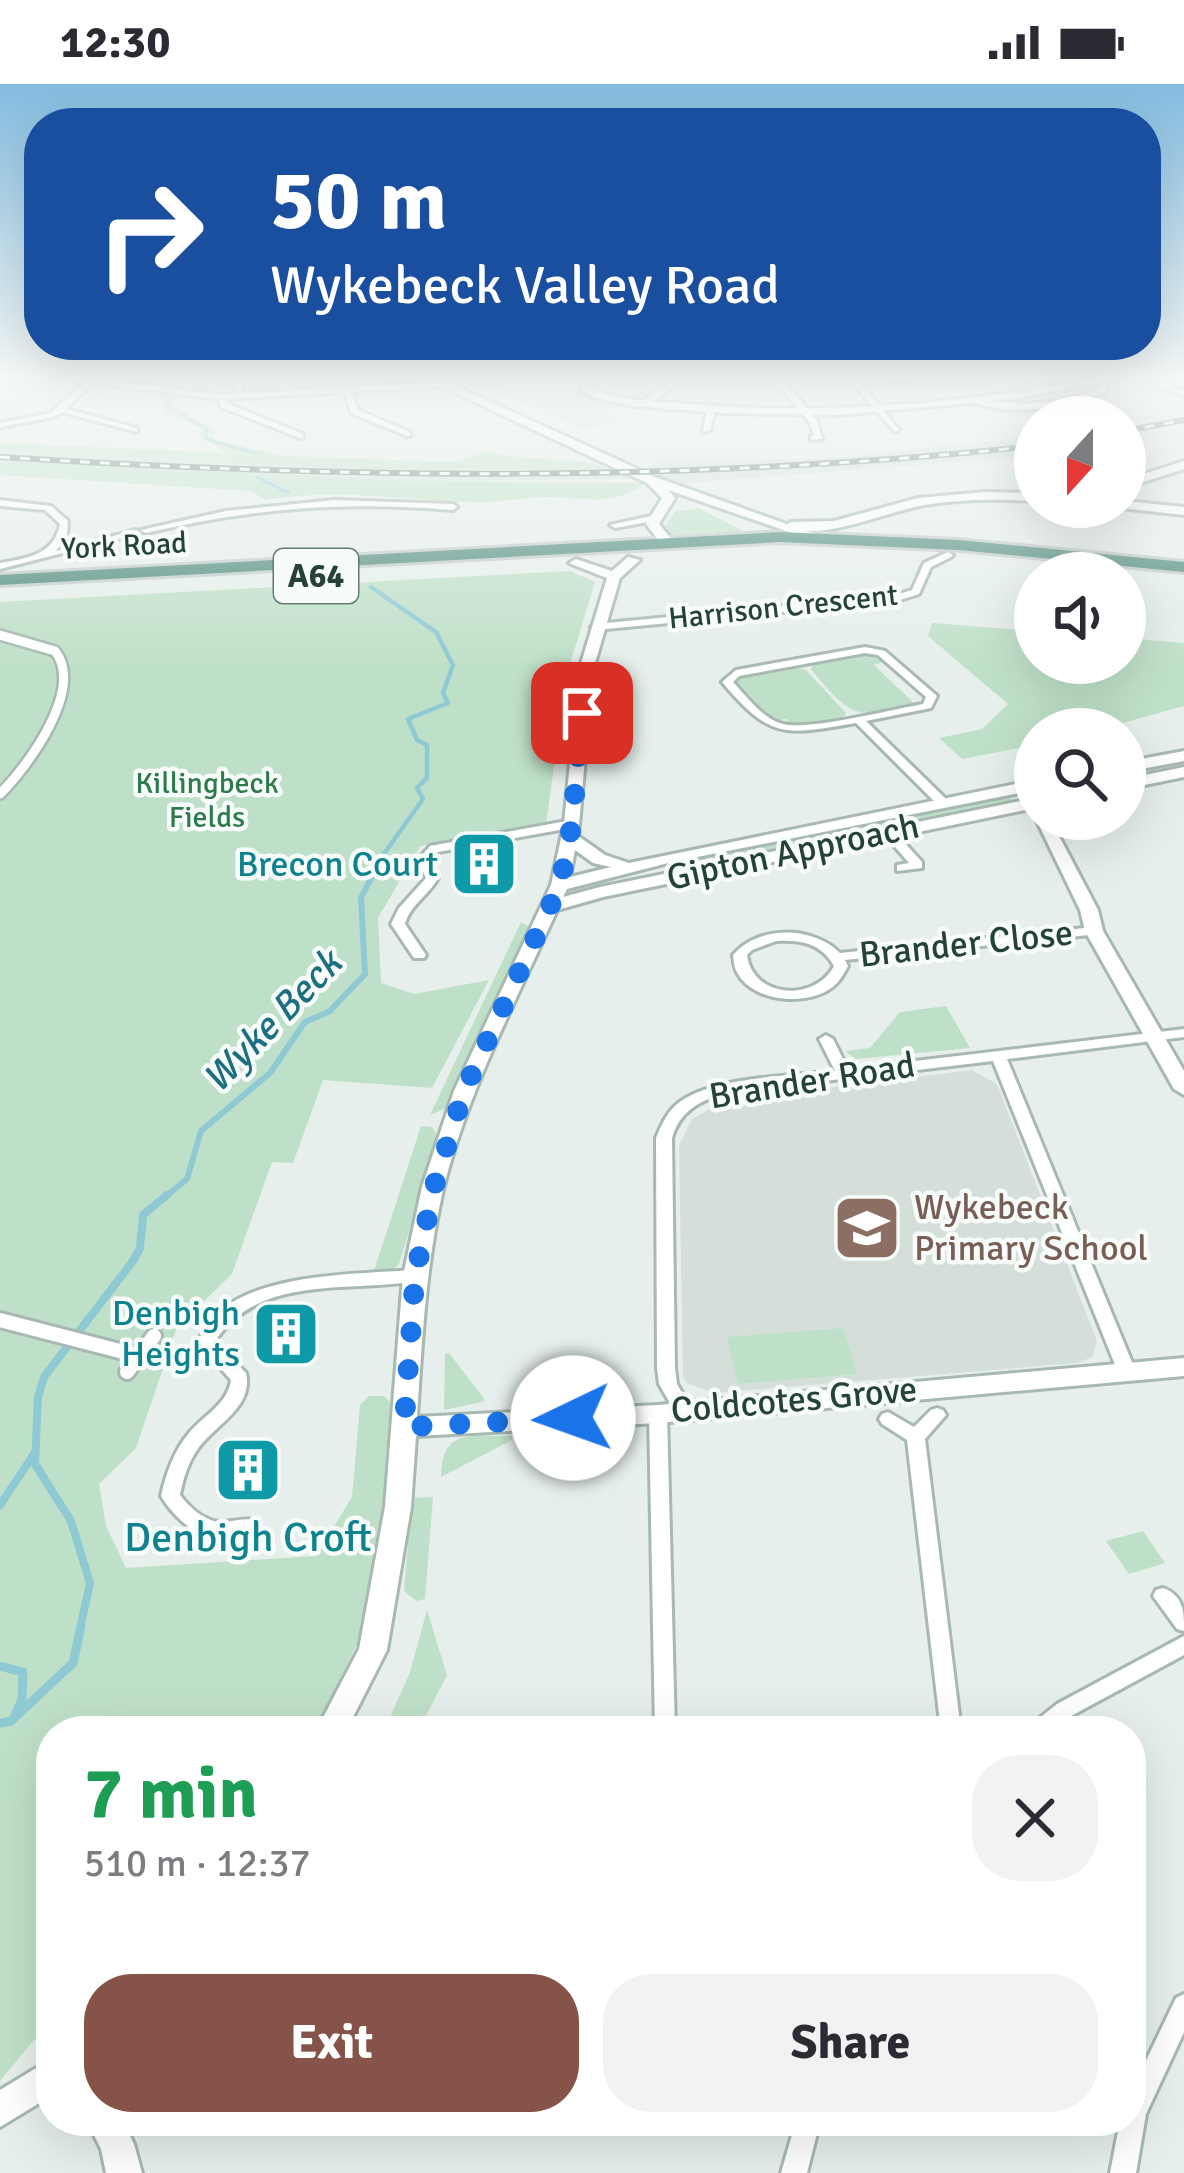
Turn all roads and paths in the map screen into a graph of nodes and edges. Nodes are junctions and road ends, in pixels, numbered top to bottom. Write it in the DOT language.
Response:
graph roads {
  1 [pos="639,473"];
  2 [pos="656,482"];
  3 [pos="1014,497"];
  4 [pos="0,503"];
  5 [pos="705,505"];
  6 [pos="453,507"];
  7 [pos="1146,507"];
  8 [pos="744,508"];
  9 [pos="1184,511"];
  10 [pos="855,518"];
  11 [pos="657,520"];
  12 [pos="791,526"];
  13 [pos="820,538"];
  14 [pos="878,540"];
  15 [pos="668,543"];
  16 [pos="742,547"];
  17 [pos="610,548"];
  18 [pos="47,555"];
  19 [pos="948,555"];
  20 [pos="633,560"];
  21 [pos="576,562"];
  22 [pos="0,566"];
  23 [pos="1184,567"];
  24 [pos="614,577"];
  25 [pos="1184,578"];
  26 [pos="0,580"];
  27 [pos="0,593"];
  28 [pos="596,627"];
  29 [pos="0,635"];
  30 [pos="858,719"];
  31 [pos="1184,756"];
  32 [pos="1146,763"];
  33 [pos="1184,772"];
  34 [pos="1146,780"];
  35 [pos="0,794"];
  36 [pos="1014,802"];
  37 [pos="944,804"];
  38 [pos="1014,805"];
  39 [pos="570,831"];
  40 [pos="889,832"];
  41 [pos="1053,840"];
  42 [pos="637,865"];
  43 [pos="901,868"];
  44 [pos="556,896"];
  45 [pos="1094,931"];
  46 [pos="419,956"];
  47 [pos="838,957"];
  48 [pos="1184,1033"];
  49 [pos="1157,1036"];
  50 [pos="826,1039"];
  51 [pos="998,1055"];
  52 [pos="844,1073"];
  53 [pos="1184,1089"];
  54 [pos="415,1276"];
  55 [pos="0,1320"];
  56 [pos="154,1336"];
  57 [pos="139,1356"];
  58 [pos="1184,1367"];
  59 [pos="128,1372"];
  60 [pos="1127,1372"];
  61 [pos="670,1412"];
  62 [pos="937,1415"];
  63 [pos="888,1419"];
  64 [pos="404,1427"];
  65 [pos="916,1438"];
  66 [pos="249,1525"];
  67 [pos="1163,1596"];
  68 [pos="1184,1623"];
  69 [pos="1184,1645"];
  70 [pos="339,1716"];
  71 [pos="665,1716"];
  72 [pos="948,1716"];
  73 [pos="1057,1716"];
  74 [pos="1184,2006"];
  75 [pos="36,2086"];
  76 [pos="1146,2086"];
  77 [pos="0,2110"];
  78 [pos="112,2136"];
  79 [pos="804,2136"];
  80 [pos="1129,2136"];
  81 [pos="124,2173"];
  82 [pos="794,2173"];
  83 [pos="1123,2173"];
  1 -- 2 [label="street"];
  2 -- 5 [label="street"];
  2 -- 8 [label="street"];
  2 -- 11 [label="street"];
  3 -- 10 [label="street"];
  4 -- 18 [label="street"];
  5 -- 8 [label="street"];
  5 -- 11 [label="street"];
  5 -- 16 [label="street"];
  6 -- 18 [label="street"];
  7 -- 9 [label="street"];
  8 -- 12 [label="street"];
  10 -- 12 [label="street"];
  10 -- 14 [label="street"];
  11 -- 15 [label="street"];
  11 -- 17 [label="highway"];
  12 -- 13 [label="street"];
  13 -- 14 [label="highway, York Road / A64"];
  13 -- 16 [label="highway, York Road / A64"];
  14 -- 23 [label="highway, York Road / A64"];
  15 -- 16 [label="highway, York Road"];
  15 -- 17 [label="highway, York Road / A64"];
  16 -- 19 [label="highway, York Road / A64"];
  16 -- 20 [label="highway, York Road / A64"];
  17 -- 26 [label="highway, York Road / A64"];
  18 -- 22 [label="street"];
  19 -- 25 [label="highway, York Road / A64"];
  19 -- 28 [label="street, Harrison Crescent"];
  20 -- 21 [label="highway, York Road / A64"];
  20 -- 24 [label="street"];
  21 -- 24 [label="street"];
  21 -- 27 [label="highway, York Road / A64"];
  24 -- 28 [label="street"];
  28 -- 39 [label="street"];
  29 -- 35 [label="street"];
  30 -- 30 [label="street"];
  30 -- 37 [label="street"];
  31 -- 32 [label="street"];
  33 -- 34 [label="street"];
  36 -- 37 [label="street, Gipton Approach"];
  37 -- 42 [label="street, Gipton Approach"];
  38 -- 40 [label="street, Gipton Approach"];
  39 -- 42 [label="street"];
  39 -- 44 [label="street"];
  39 -- 46 [label="street"];
  40 -- 43 [label="street"];
  40 -- 44 [label="street, Gipton Approach"];
  41 -- 45 [label="street"];
  42 -- 44 [label="street, Gipton Approach"];
  44 -- 54 [label="street"];
  45 -- 47 [label="street, Brander Close"];
  45 -- 49 [label="street"];
  47 -- 47 [label="street, Brander Close"];
  48 -- 49 [label="street, Brander Road"];
  49 -- 51 [label="street, Brander Road"];
  49 -- 53 [label="street"];
  50 -- 52 [label="street"];
  51 -- 52 [label="street, Brander Road"];
  51 -- 60 [label="street"];
  52 -- 61 [label="street, Brander Road"];
  54 -- 64 [label="street"];
  54 -- 66 [label="street"];
  55 -- 57 [label="street"];
  56 -- 57 [label="street"];
  57 -- 59 [label="street"];
  58 -- 60 [label="street, Coldcotes Grove"];
  60 -- 61 [label="street, Coldcotes Grove"];
  61 -- 64 [label="street, Coldcotes Grove"];
  61 -- 71 [label="street, Brander Road"];
  62 -- 65 [label="street"];
  63 -- 65 [label="street"];
  64 -- 70 [label="street"];
  65 -- 72 [label="street"];
  67 -- 68 [label="street"];
  69 -- 73 [label="street"];
  74 -- 76 [label="street"];
  75 -- 77 [label="street"];
  78 -- 81 [label="street"];
  79 -- 82 [label="street"];
  80 -- 83 [label="street"];
}
